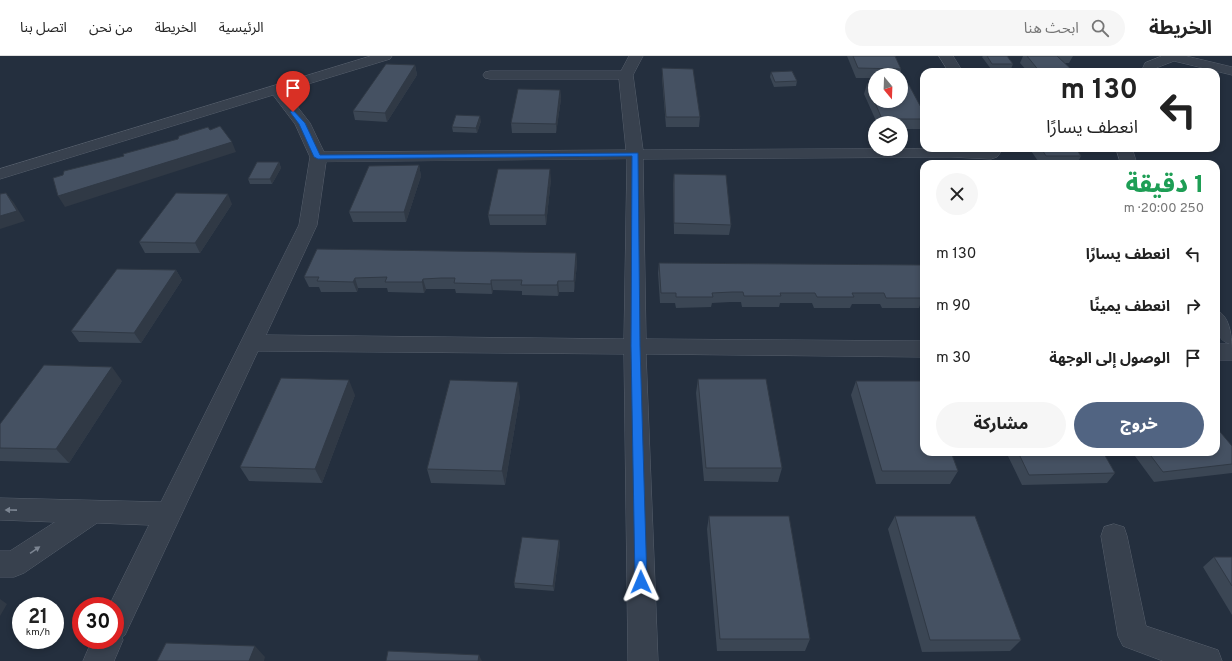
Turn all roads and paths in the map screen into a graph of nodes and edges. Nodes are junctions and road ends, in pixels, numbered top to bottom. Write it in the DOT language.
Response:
graph roads {
  1 [pos="386,56"];
  2 [pos="636,56"];
  3 [pos="946,56"];
  4 [pos="1172,56"];
  5 [pos="1148,65"];
  6 [pos="954,68"];
  7 [pos="1232,71"];
  8 [pos="490,75"];
  9 [pos="626,75"];
  10 [pos="276,89"];
  11 [pos="951,152"];
  12 [pos="951,152"];
  13 [pos="993,152"];
  14 [pos="635,154"];
  15 [pos="318,157"];
  16 [pos="0,174"];
  17 [pos="1220,322"];
  18 [pos="1232,337"];
  19 [pos="251,343"];
  20 [pos="635,346"];
  21 [pos="920,349"];
  22 [pos="1220,352"];
  23 [pos="1232,352"];
  24 [pos="0,509"];
  25 [pos="92,512"];
  26 [pos="169,514"];
  27 [pos="1114,536"];
  28 [pos="0,564"];
  29 [pos="124,606"];
  30 [pos="104,649"];
  31 [pos="98,661"];
  32 [pos="643,661"];
  33 [pos="1207,661"];
  1 -- 10 [label="street"];
  2 -- 9 [label="street"];
  3 -- 6 [label="street"];
  4 -- 5 [label="street"];
  4 -- 7 [label="street"];
  8 -- 9 [label="street"];
  9 -- 14 [label="street"];
  10 -- 15 [label="street"];
  10 -- 16 [label="street"];
  11 -- 14 [label="street"];
  12 -- 13 [label="street"];
  14 -- 15 [label="street"];
  14 -- 20 [label="street"];
  15 -- 19 [label="street"];
  17 -- 18 [label="street"];
  19 -- 20 [label="street"];
  19 -- 26 [label="street"];
  20 -- 21 [label="street"];
  20 -- 32 [label="street"];
  22 -- 23 [label="street"];
  25 -- 24 [label="street, one-way"];
  25 -- 26 [label="street"];
  28 -- 25 [label="street, one-way"];
  26 -- 29 [label="street"];
  27 -- 33 [label="street"];
  30 -- 31 [label="street"];
}
